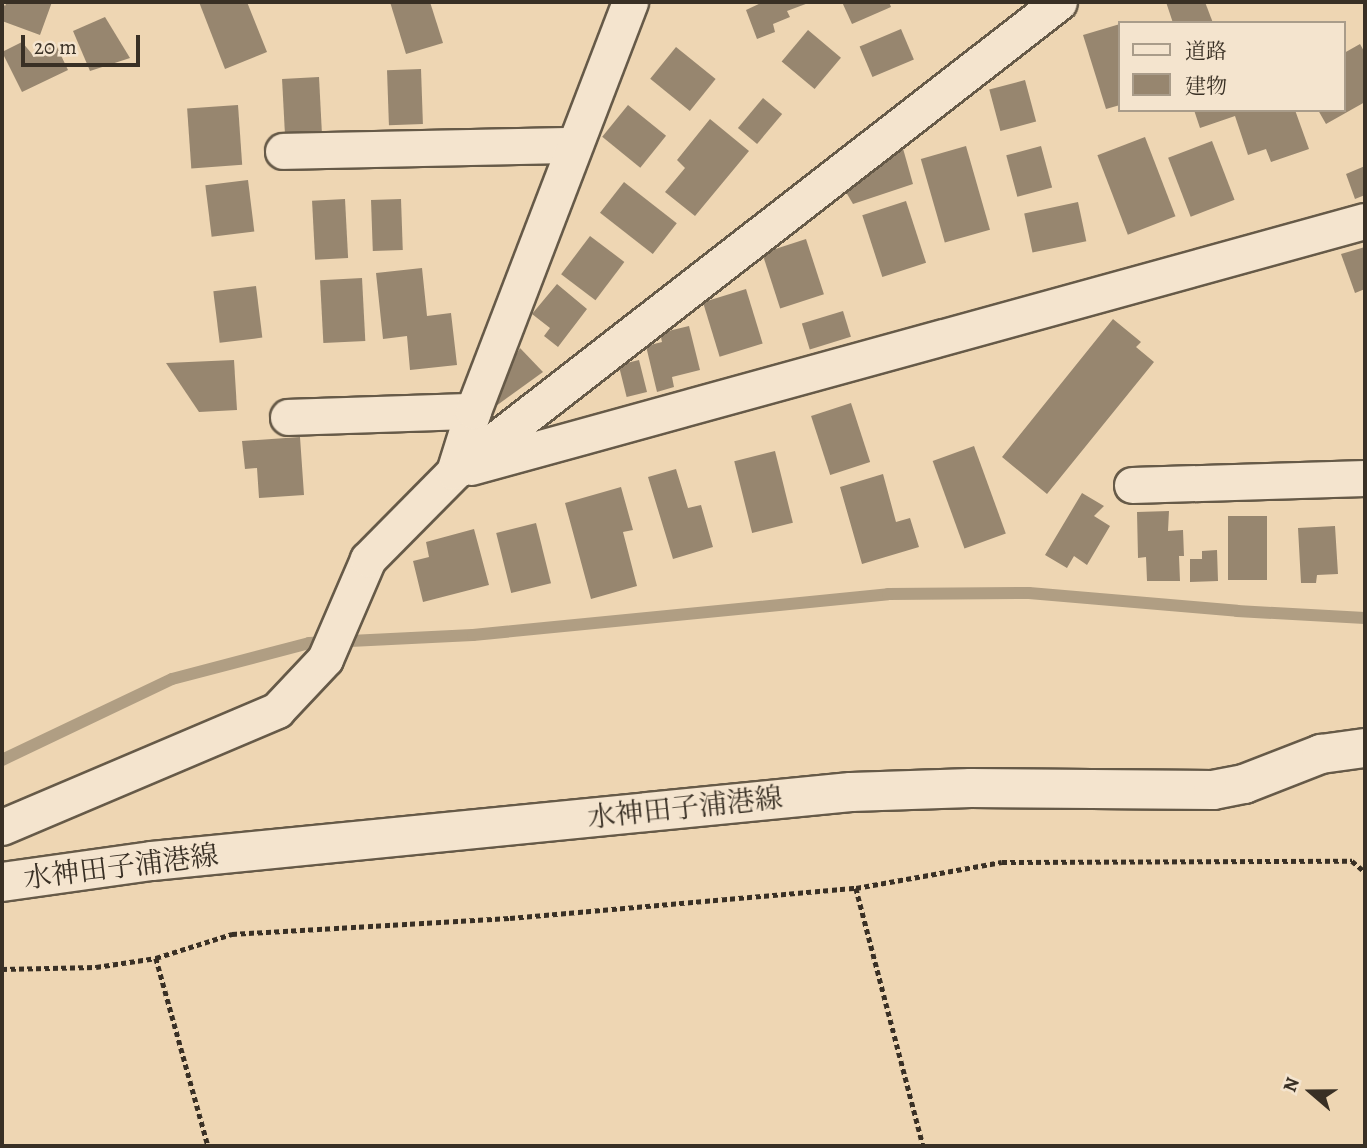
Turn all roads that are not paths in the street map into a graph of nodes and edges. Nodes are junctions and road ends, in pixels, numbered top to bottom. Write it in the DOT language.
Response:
graph roads {
  1 [pos="630,2"];
  2 [pos="1059,2"];
  3 [pos="573,145"];
  4 [pos="283,151"];
  5 [pos="1365,221"];
  6 [pos="473,411"];
  7 [pos="288,417"];
  8 [pos="454,472"];
  9 [pos="1365,478"];
  10 [pos="1132,485"];
  11 [pos="1365,748"];
  12 [pos="2,827"];
  13 [pos="2,881"];
  1 -- 3 [label="street"];
  2 -- 8 [label="street"];
  3 -- 4 [label="street"];
  3 -- 6 [label="street"];
  5 -- 8 [label="street"];
  6 -- 7 [label="street"];
  6 -- 8 [label="street"];
  8 -- 12 [label="street"];
  9 -- 10 [label="street"];
  11 -- 13 [label="main road, 水神田子浦港線"];
}
